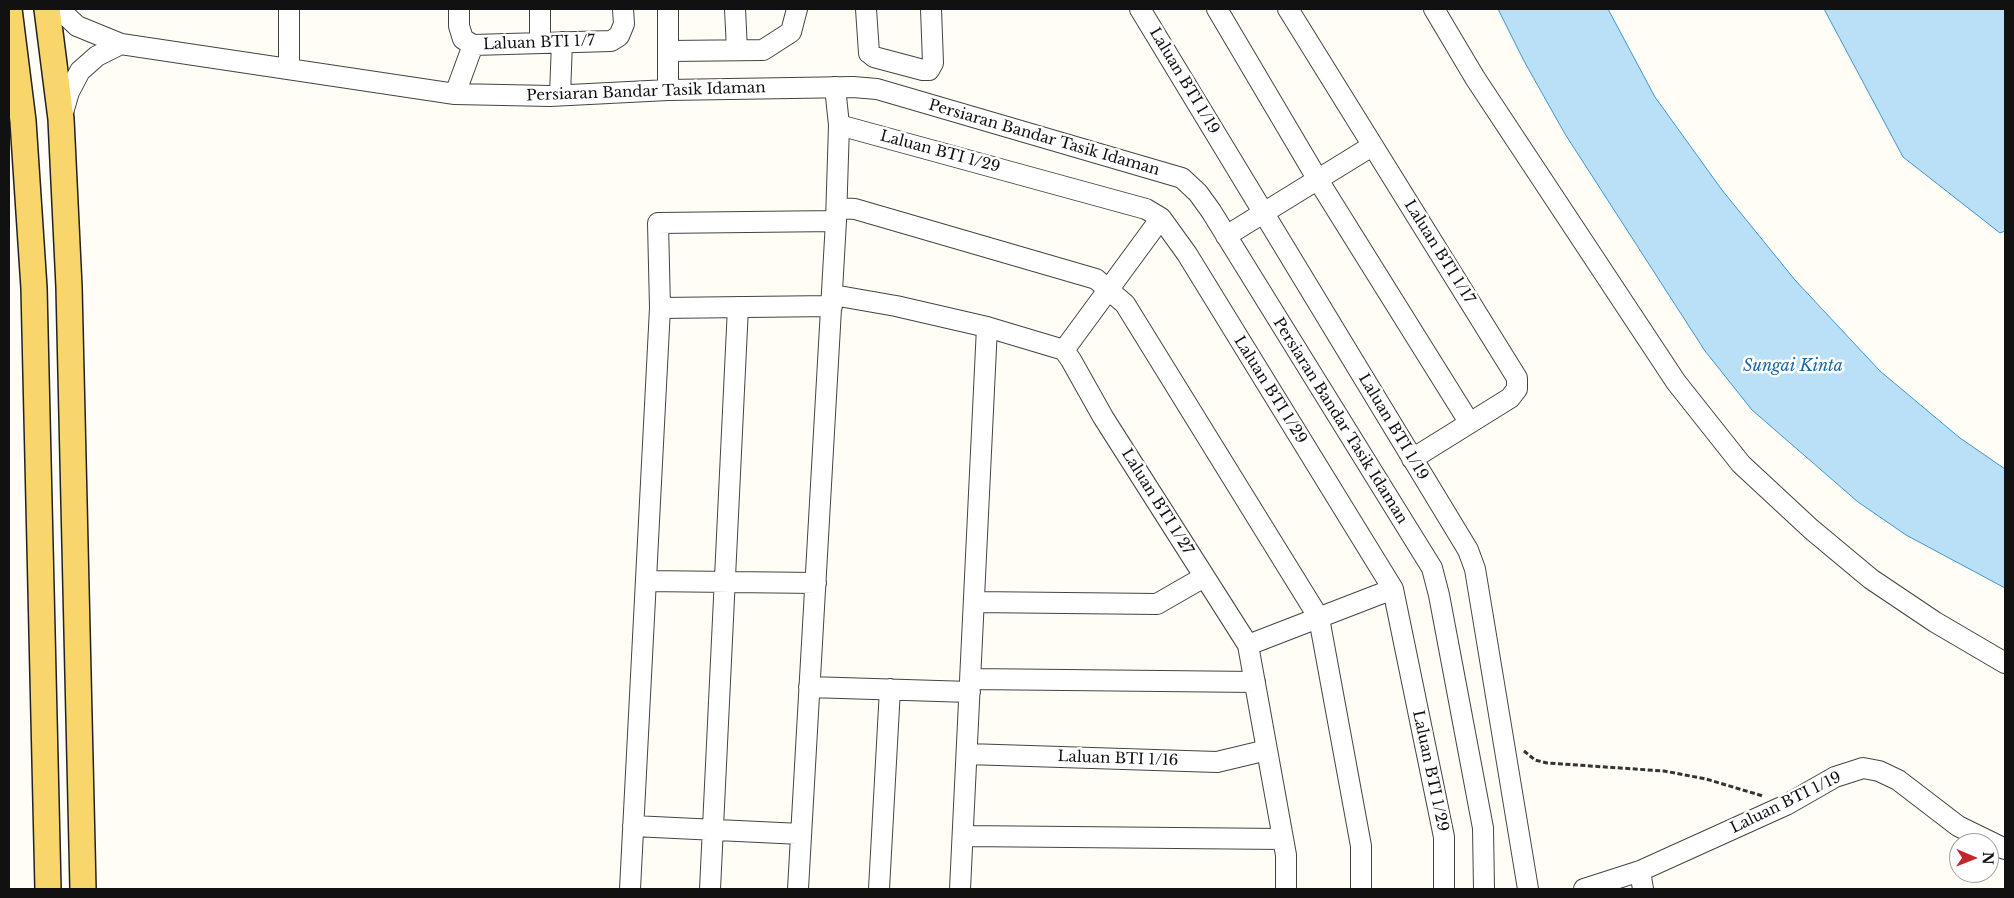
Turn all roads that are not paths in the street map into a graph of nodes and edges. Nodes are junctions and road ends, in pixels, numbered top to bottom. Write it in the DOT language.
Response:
graph roads {
  1 [pos="9,9"];
  2 [pos="48,9"];
  3 [pos="59,9"];
  4 [pos="289,9"];
  5 [pos="458,9"];
  6 [pos="540,9"];
  7 [pos="624,9"];
  8 [pos="668,9"];
  9 [pos="735,9"];
  10 [pos="797,9"];
  11 [pos="866,9"];
  12 [pos="931,9"];
  13 [pos="1140,9"];
  14 [pos="1217,9"];
  15 [pos="1288,9"];
  16 [pos="1434,9"];
  17 [pos="562,42"];
  18 [pos="540,43"];
  19 [pos="121,44"];
  20 [pos="472,45"];
  21 [pos="737,50"];
  22 [pos="670,51"];
  23 [pos="289,69"];
  24 [pos="835,87"];
  25 [pos="668,90"];
  26 [pos="9,93"];
  27 [pos="455,94"];
  28 [pos="560,95"];
  29 [pos="61,119"];
  30 [pos="23,120"];
  31 [pos="839,124"];
  32 [pos="1372,146"];
  33 [pos="1318,180"];
  34 [pos="1264,214"];
  35 [pos="836,215"];
  36 [pos="1161,218"];
  37 [pos="1226,236"];
  38 [pos="1109,288"];
  39 [pos="832,300"];
  40 [pos="738,307"];
  41 [pos="660,308"];
  42 [pos="987,327"];
  43 [pos="1064,350"];
  44 [pos="1469,422"];
  45 [pos="1412,459"];
  46 [pos="1204,577"];
  47 [pos="646,580"];
  48 [pos="725,582"];
  49 [pos="816,583"];
  50 [pos="1393,589"];
  51 [pos="974,602"];
  52 [pos="1319,618"];
  53 [pos="1248,646"];
  54 [pos="2005,663"];
  55 [pos="1255,682"];
  56 [pos="970,686"];
  57 [pos="809,687"];
  58 [pos="890,689"];
  59 [pos="1267,750"];
  60 [pos="967,754"];
  61 [pos="633,826"];
  62 [pos="713,831"];
  63 [pos="801,834"];
  64 [pos="963,836"];
  65 [pos="1284,840"];
  66 [pos="2005,849"];
  67 [pos="1641,880"];
  68 [pos="48,889"];
  69 [pos="83,889"];
  70 [pos="630,889"];
  71 [pos="710,889"];
  72 [pos="798,889"];
  73 [pos="879,889"];
  74 [pos="960,889"];
  75 [pos="1286,889"];
  76 [pos="1361,889"];
  77 [pos="1444,889"];
  78 [pos="1484,889"];
  79 [pos="1528,889"];
  80 [pos="1584,889"];
  1 -- 30 [label="main road"];
  2 -- 29 [label="main road"];
  3 -- 19 [label="street, Persiaran Bandar Tasik Idaman"];
  4 -- 23 [label="street"];
  5 -- 20 [label="street, Laluan BTI 1/7"];
  6 -- 18 [label="street"];
  7 -- 17 [label="street, Laluan BTI 1/7"];
  8 -- 22 [label="street"];
  9 -- 21 [label="street"];
  10 -- 21 [label="street"];
  11 -- 12 [label="street"];
  13 -- 34 [label="street, Laluan BTI 1/19"];
  14 -- 33 [label="street"];
  15 -- 32 [label="street, Laluan BTI 1/17"];
  16 -- 54 [label="street"];
  17 -- 18 [label="street, Laluan BTI 1/7"];
  17 -- 28 [label="street"];
  18 -- 20 [label="street, Laluan BTI 1/7"];
  19 -- 23 [label="street, Persiaran Bandar Tasik Idaman"];
  19 -- 29 [label="street"];
  20 -- 27 [label="street"];
  21 -- 22 [label="street"];
  22 -- 25 [label="street"];
  23 -- 27 [label="street, Persiaran Bandar Tasik Idaman"];
  24 -- 25 [label="street, Persiaran Bandar Tasik Idaman"];
  24 -- 31 [label="street"];
  24 -- 37 [label="street, Persiaran Bandar Tasik Idaman"];
  25 -- 28 [label="street, Persiaran Bandar Tasik Idaman"];
  26 -- 30 [label="street"];
  27 -- 28 [label="street, Persiaran Bandar Tasik Idaman"];
  29 -- 69 [label="main road"];
  30 -- 68 [label="main road"];
  31 -- 35 [label="street"];
  31 -- 36 [label="street, Laluan BTI 1/29"];
  32 -- 33 [label="street"];
  32 -- 44 [label="street, Laluan BTI 1/17"];
  33 -- 34 [label="street"];
  33 -- 44 [label="street"];
  34 -- 37 [label="street"];
  34 -- 45 [label="street, Laluan BTI 1/19"];
  35 -- 38 [label="street"];
  35 -- 39 [label="street"];
  35 -- 41 [label="street"];
  36 -- 38 [label="street"];
  36 -- 50 [label="street, Laluan BTI 1/29"];
  37 -- 78 [label="street, Persiaran Bandar Tasik Idaman"];
  38 -- 43 [label="street"];
  38 -- 52 [label="street"];
  39 -- 40 [label="street"];
  39 -- 42 [label="street"];
  39 -- 49 [label="street"];
  40 -- 41 [label="street"];
  40 -- 48 [label="street"];
  41 -- 47 [label="street"];
  42 -- 43 [label="street"];
  42 -- 51 [label="street"];
  43 -- 46 [label="street, Laluan BTI 1/27"];
  44 -- 45 [label="street, Laluan BTI 1/17"];
  45 -- 79 [label="street, Laluan BTI 1/19"];
  46 -- 51 [label="street"];
  46 -- 53 [label="street, Laluan BTI 1/27"];
  47 -- 48 [label="street"];
  47 -- 61 [label="street"];
  48 -- 49 [label="street"];
  48 -- 62 [label="street"];
  49 -- 57 [label="street"];
  50 -- 52 [label="street"];
  50 -- 77 [label="street, Laluan BTI 1/29"];
  51 -- 56 [label="street"];
  52 -- 53 [label="street"];
  52 -- 76 [label="street"];
  53 -- 55 [label="street, Laluan BTI 1/27"];
  55 -- 56 [label="street"];
  55 -- 59 [label="street, Laluan BTI 1/27"];
  56 -- 58 [label="street"];
  56 -- 60 [label="street"];
  57 -- 58 [label="street"];
  57 -- 63 [label="street"];
  58 -- 73 [label="street"];
  59 -- 60 [label="street, Laluan BTI 1/16"];
  59 -- 65 [label="street, Laluan BTI 1/27"];
  60 -- 64 [label="street"];
  61 -- 62 [label="street"];
  61 -- 70 [label="street"];
  62 -- 63 [label="street"];
  62 -- 71 [label="street"];
  63 -- 72 [label="street"];
  64 -- 65 [label="street"];
  64 -- 74 [label="street"];
  65 -- 75 [label="street, Laluan BTI 1/27"];
  66 -- 67 [label="street, Laluan BTI 1/19"];
  67 -- 80 [label="street, Laluan BTI 1/19"];
}
